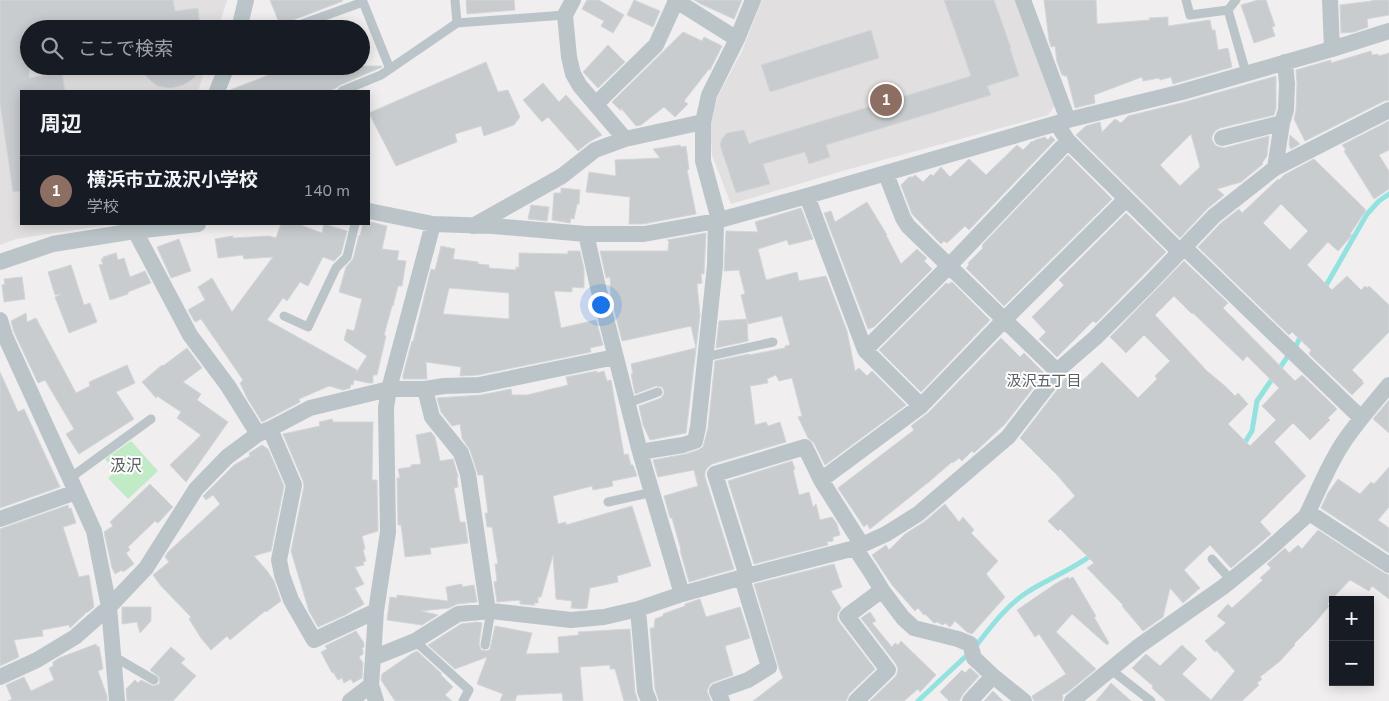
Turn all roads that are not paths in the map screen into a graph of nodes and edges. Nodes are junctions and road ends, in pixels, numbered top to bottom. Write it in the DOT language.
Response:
graph roads {
  1 [pos="246,0"];
  2 [pos="455,0"];
  3 [pos="573,0"];
  4 [pos="676,0"];
  5 [pos="753,0"];
  6 [pos="1023,0"];
  7 [pos="1186,0"];
  8 [pos="1236,0"];
  9 [pos="1330,0"];
  10 [pos="1228,10"];
  11 [pos="565,15"];
  12 [pos="240,20"];
  13 [pos="313,20"];
  14 [pos="457,22"];
  15 [pos="1389,31"];
  16 [pos="737,38"];
  17 [pos="1332,49"];
  18 [pos="1285,62"];
  19 [pos="390,69"];
  20 [pos="1246,73"];
  21 [pos="223,75"];
  22 [pos="217,90"];
  23 [pos="344,90"];
  24 [pos="596,104"];
  25 [pos="1389,110"];
  26 [pos="703,122"];
  27 [pos="1063,122"];
  28 [pos="1282,123"];
  29 [pos="1222,138"];
  30 [pos="625,139"];
  31 [pos="1068,141"];
  32 [pos="1275,168"];
  33 [pos="886,174"];
  34 [pos="807,196"];
  35 [pos="1126,199"];
  36 [pos="370,211"];
  37 [pos="717,220"];
  38 [pos="433,224"];
  39 [pos="190,225"];
  40 [pos="355,225"];
  41 [pos="473,226"];
  42 [pos="135,232"];
  43 [pos="586,234"];
  44 [pos="1182,250"];
  45 [pos="0,262"];
  46 [pos="949,266"];
  47 [pos="284,316"];
  48 [pos="0,320"];
  49 [pos="1004,320"];
  50 [pos="774,342"];
  51 [pos="865,350"];
  52 [pos="616,357"];
  53 [pos="705,357"];
  54 [pos="1058,371"];
  55 [pos="1389,385"];
  56 [pos="389,389"];
  57 [pos="425,389"];
  58 [pos="658,392"];
  59 [pos="628,404"];
  60 [pos="921,406"];
  61 [pos="1361,418"];
  62 [pos="151,419"];
  63 [pos="264,431"];
  64 [pos="640,452"];
  65 [pos="821,480"];
  66 [pos="73,485"];
  67 [pos="653,492"];
  68 [pos="608,502"];
  69 [pos="1308,512"];
  70 [pos="0,519"];
  71 [pos="858,546"];
  72 [pos="1212,559"];
  73 [pos="1389,565"];
  74 [pos="745,577"];
  75 [pos="1231,580"];
  76 [pos="882,590"];
  77 [pos="682,594"];
  78 [pos="108,607"];
  79 [pos="638,609"];
  80 [pos="376,611"];
  81 [pos="489,611"];
  82 [pos="415,641"];
  83 [pos="485,645"];
  84 [pos="113,655"];
  85 [pos="373,658"];
  86 [pos="1110,669"];
  87 [pos="993,676"];
  88 [pos="0,677"];
  89 [pos="154,680"];
  90 [pos="371,685"];
  91 [pos="117,701"];
  92 [pos="350,701"];
  93 [pos="376,701"];
  94 [pos="463,701"];
  95 [pos="649,701"];
  96 [pos="722,701"];
  97 [pos="856,701"];
  98 [pos="970,701"];
  99 [pos="1024,701"];
  100 [pos="1072,701"];
  101 [pos="1151,701"];
  1 -- 12 [label="street"];
  2 -- 14 [label="lane"];
  3 -- 11 [label="street"];
  4 -- 16 [label="street"];
  4 -- 24 [label="street"];
  5 -- 16 [label="street"];
  6 -- 27 [label="street"];
  7 -- 10 [label="lane"];
  8 -- 10 [label="lane"];
  9 -- 17 [label="street"];
  10 -- 20 [label="lane"];
  11 -- 14 [label="lane"];
  11 -- 24 [label="street"];
  13 -- 19 [label="lane"];
  14 -- 19 [label="lane"];
  15 -- 17 [label="street"];
  16 -- 26 [label="street"];
  17 -- 18 [label="street"];
  18 -- 20 [label="street"];
  18 -- 28 [label="street"];
  19 -- 23 [label="lane"];
  20 -- 27 [label="street"];
  21 -- 22 [label="street"];
  24 -- 30 [label="street"];
  25 -- 32 [label="street"];
  26 -- 30 [label="street"];
  26 -- 37 [label="street"];
  27 -- 31 [label="street"];
  27 -- 33 [label="street"];
  28 -- 29 [label="street"];
  28 -- 32 [label="street"];
  30 -- 41 [label="street"];
  31 -- 35 [label="street"];
  31 -- 46 [label="street"];
  32 -- 44 [label="street"];
  33 -- 34 [label="street"];
  33 -- 46 [label="street"];
  34 -- 37 [label="street"];
  34 -- 51 [label="street"];
  35 -- 44 [label="street"];
  35 -- 49 [label="street"];
  36 -- 38 [label="street"];
  37 -- 43 [label="street"];
  37 -- 53 [label="street"];
  38 -- 41 [label="street"];
  38 -- 56 [label="street"];
  39 -- 42 [label="street"];
  40 -- 47 [label="lane"];
  41 -- 43 [label="street"];
  42 -- 45 [label="street"];
  42 -- 63 [label="street"];
  43 -- 52 [label="street"];
  44 -- 54 [label="street"];
  44 -- 61 [label="street"];
  46 -- 49 [label="street"];
  46 -- 51 [label="street"];
  48 -- 66 [label="street"];
  49 -- 54 [label="street"];
  49 -- 60 [label="street"];
  50 -- 53 [label="lane"];
  51 -- 60 [label="street"];
  52 -- 57 [label="street"];
  52 -- 59 [label="street"];
  53 -- 64 [label="street"];
  54 -- 71 [label="street"];
  55 -- 61 [label="street"];
  56 -- 57 [label="street"];
  56 -- 63 [label="street"];
  56 -- 80 [label="street"];
  57 -- 81 [label="street"];
  58 -- 59 [label="lane"];
  59 -- 64 [label="street"];
  60 -- 65 [label="street"];
  61 -- 69 [label="street"];
  62 -- 66 [label="lane"];
  63 -- 78 [label="street"];
  63 -- 80 [label="street"];
  64 -- 67 [label="street"];
  65 -- 71 [label="street"];
  65 -- 74 [label="street"];
  66 -- 70 [label="street"];
  66 -- 78 [label="street"];
  67 -- 68 [label="lane"];
  67 -- 77 [label="street"];
  69 -- 73 [label="street"];
  69 -- 75 [label="street"];
  71 -- 74 [label="street"];
  71 -- 76 [label="street"];
  72 -- 75 [label="lane"];
  74 -- 77 [label="street"];
  74 -- 96 [label="street"];
  75 -- 86 [label="street"];
  76 -- 87 [label="street"];
  76 -- 97 [label="street"];
  77 -- 79 [label="street"];
  78 -- 84 [label="street"];
  78 -- 88 [label="street"];
  79 -- 81 [label="street"];
  79 -- 95 [label="street"];
  80 -- 85 [label="street"];
  81 -- 82 [label="street"];
  81 -- 83 [label="lane"];
  82 -- 85 [label="street"];
  82 -- 94 [label="lane"];
  84 -- 89 [label="lane"];
  84 -- 91 [label="street"];
  85 -- 90 [label="street"];
  86 -- 100 [label="street"];
  86 -- 101 [label="lane"];
  87 -- 98 [label="street"];
  87 -- 99 [label="street"];
  90 -- 92 [label="street"];
  90 -- 93 [label="street"];
}
